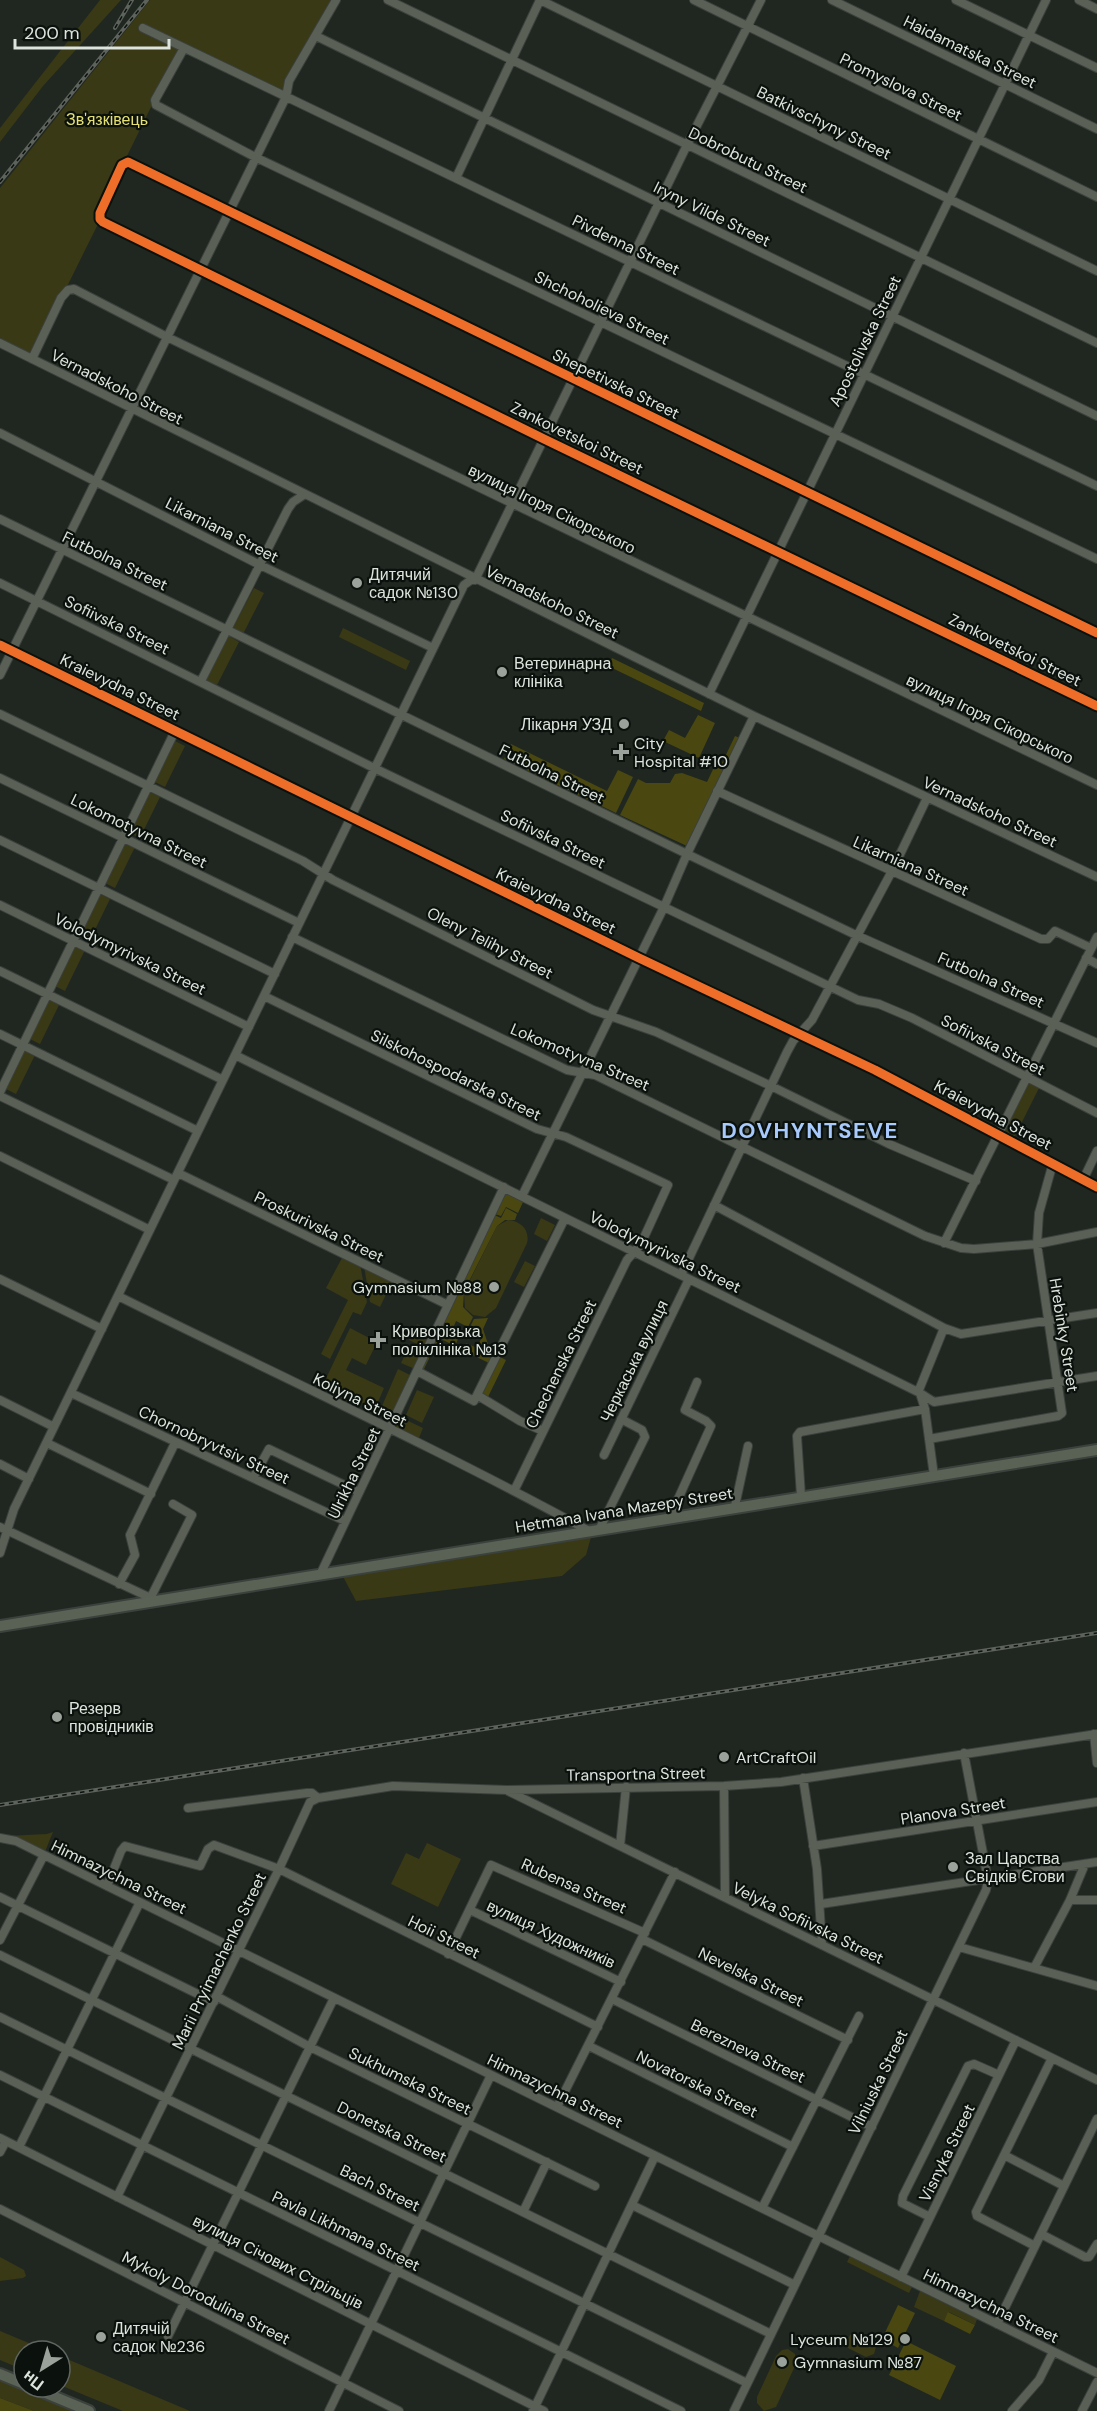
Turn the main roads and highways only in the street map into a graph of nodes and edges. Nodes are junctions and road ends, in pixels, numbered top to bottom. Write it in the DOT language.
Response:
graph roads {
  1 [pos="1097,1450"];
  2 [pos="0,1626"];
  3 [pos="60,2399"];
  4 [pos="89,2411"];
  1 -- 2 [label="main road, Hetmana Ivana Mazepy Street"];
  3 -- 4 [label="main road"];
}
